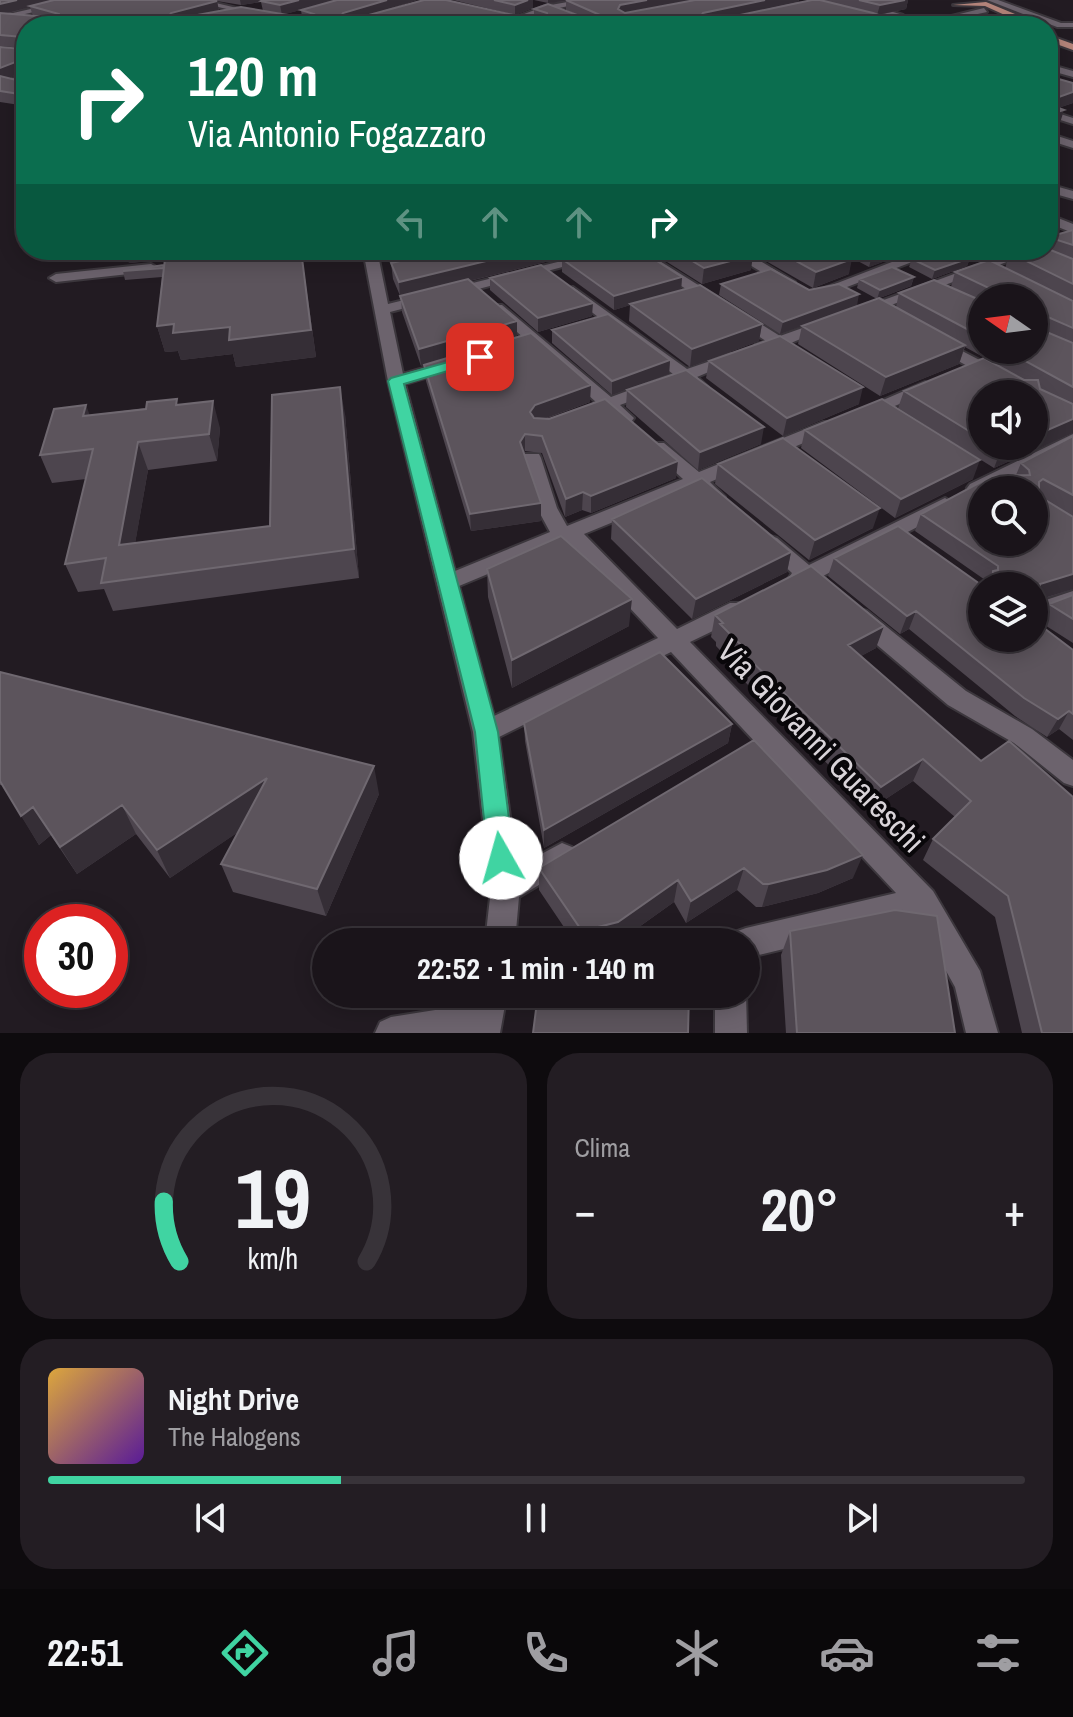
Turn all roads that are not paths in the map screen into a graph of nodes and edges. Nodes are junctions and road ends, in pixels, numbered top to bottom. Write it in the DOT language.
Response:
graph roads {
  1 [pos="80,0"];
  2 [pos="193,0"];
  3 [pos="528,0"];
  4 [pos="592,0"];
  5 [pos="976,0"];
  6 [pos="955,2"];
  7 [pos="270,4"];
  8 [pos="548,8"];
  9 [pos="982,9"];
  10 [pos="242,11"];
  11 [pos="561,13"];
  12 [pos="489,14"];
  13 [pos="0,15"];
  14 [pos="12,15"];
  15 [pos="299,15"];
  16 [pos="16,16"];
  17 [pos="220,16"];
  18 [pos="268,16"];
  19 [pos="295,16"];
  20 [pos="498,16"];
  21 [pos="526,16"];
  22 [pos="870,16"];
  23 [pos="896,16"];
  24 [pos="936,16"];
  25 [pos="955,16"];
  26 [pos="1004,16"];
  27 [pos="1016,16"];
  28 [pos="16,80"];
  29 [pos="16,86"];
  30 [pos="375,260"];
  31 [pos="581,260"];
  32 [pos="646,260"];
  33 [pos="749,260"];
  34 [pos="910,260"];
  35 [pos="971,260"];
  36 [pos="1008,260"];
  37 [pos="843,263"];
  38 [pos="167,267"];
  39 [pos="891,267"];
  40 [pos="986,267"];
  41 [pos="544,269"];
  42 [pos="770,272"];
  43 [pos="868,275"];
  44 [pos="56,278"];
  45 [pos="1011,280"];
  46 [pos="838,286"];
  47 [pos="473,287"];
  48 [pos="931,287"];
  49 [pos="693,295"];
  50 [pos="956,299"];
  51 [pos="381,310"];
  52 [pos="881,311"];
  53 [pos="926,336"];
  54 [pos="778,342"];
  55 [pos="803,358"];
  56 [pos="466,361"];
  57 [pos="977,366"];
  58 [pos="685,376"];
  59 [pos="1003,380"];
  60 [pos="396,381"];
  61 [pos="720,402"];
  62 [pos="608,403"];
  63 [pos="582,413"];
  64 [pos="1073,439"];
  65 [pos="532,458"];
  66 [pos="1003,476"];
  67 [pos="695,481"];
  68 [pos="968,493"];
  69 [pos="729,509"];
  70 [pos="751,528"];
  71 [pos="566,534"];
  72 [pos="807,574"];
  73 [pos="446,583"];
  74 [pos="780,588"];
  75 [pos="1073,599"];
  76 [pos="754,602"];
  77 [pos="1048,608"];
  78 [pos="674,642"];
  79 [pos="486,732"];
  80 [pos="766,737"];
  81 [pos="739,753"];
  82 [pos="1073,775"];
  83 [pos="587,841"];
  84 [pos="505,889"];
  85 [pos="923,901"];
  86 [pos="501,928"];
  87 [pos="760,940"];
  88 [pos="731,1008"];
  89 [pos="488,1015"];
  90 [pos="391,1033"];
  91 [pos="731,1033"];
  92 [pos="982,1033"];
  1 -- 14 [label="street"];
  2 -- 10 [label="street"];
  3 -- 8 [label="street"];
  4 -- 8 [label="street"];
  5 -- 9 [label="main road"];
  6 -- 9 [label="main road"];
  6 -- 9 [label="main road"];
  6 -- 24 [label="street"];
  7 -- 10 [label="street"];
  8 -- 11 [label="street"];
  8 -- 21 [label="street"];
  9 -- 25 [label="street"];
  9 -- 26 [label="main road"];
  9 -- 27 [label="street"];
  10 -- 17 [label="street"];
  10 -- 18 [label="street"];
  12 -- 20 [label="street"];
  13 -- 14 [label="street"];
  14 -- 16 [label="street"];
  15 -- 19 [label="street"];
  22 -- 23 [label="street"];
  28 -- 29 [label="street"];
  30 -- 51 [label="street"];
  31 -- 41 [label="street"];
  32 -- 49 [label="street"];
  33 -- 42 [label="street"];
  34 -- 39 [label="street"];
  35 -- 40 [label="street"];
  36 -- 40 [label="street"];
  37 -- 43 [label="street"];
  38 -- 44 [label="street"];
  39 -- 43 [label="street"];
  39 -- 48 [label="street"];
  40 -- 45 [label="street"];
  40 -- 48 [label="street"];
  41 -- 47 [label="street"];
  41 -- 58 [label="street"];
  42 -- 46 [label="street"];
  42 -- 49 [label="street"];
  43 -- 46 [label="street"];
  46 -- 52 [label="street"];
  47 -- 51 [label="street"];
  47 -- 62 [label="street"];
  48 -- 50 [label="street"];
  48 -- 52 [label="street"];
  49 -- 54 [label="street"];
  51 -- 60 [label="street"];
  52 -- 54 [label="street"];
  53 -- 57 [label="street"];
  54 -- 55 [label="street"];
  54 -- 58 [label="street"];
  56 -- 60 [label="street"];
  57 -- 59 [label="street"];
  57 -- 67 [label="street"];
  58 -- 61 [label="street"];
  58 -- 62 [label="street"];
  60 -- 73 [label="street"];
  62 -- 63 [label="street"];
  62 -- 67 [label="street"];
  64 -- 66 [label="street"];
  65 -- 71 [label="street, Via Giovanni Guareschi"];
  67 -- 69 [label="street"];
  67 -- 71 [label="street"];
  68 -- 72 [label="street"];
  70 -- 72 [label="street"];
  71 -- 73 [label="street"];
  71 -- 78 [label="street, Via Giovanni Guareschi"];
  72 -- 74 [label="street"];
  72 -- 82 [label="street"];
  73 -- 79 [label="street"];
  75 -- 77 [label="street"];
  76 -- 78 [label="street"];
  78 -- 79 [label="street"];
  78 -- 80 [label="street, Via Giovanni Guareschi"];
  79 -- 84 [label="street"];
  80 -- 81 [label="street"];
  80 -- 85 [label="street, Via Giovanni Guareschi"];
  83 -- 84 [label="street"];
  84 -- 86 [label="street"];
  85 -- 87 [label="street"];
  85 -- 92 [label="street, Via Giovanni Guareschi"];
  88 -- 91 [label="street"];
  89 -- 90 [label="street"];
}
